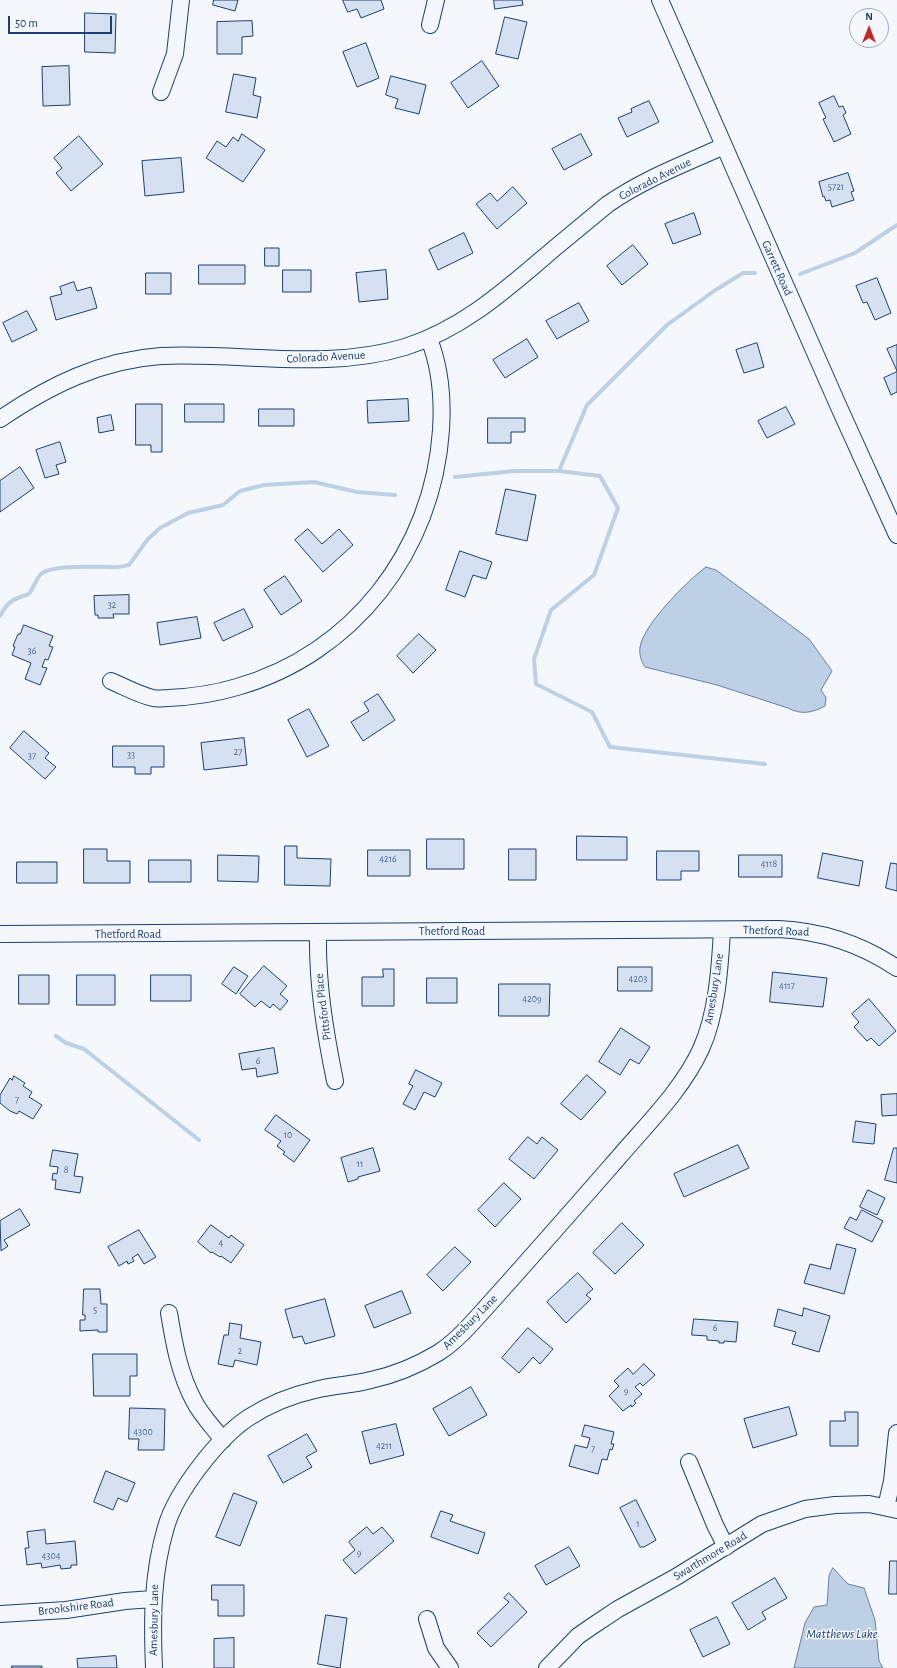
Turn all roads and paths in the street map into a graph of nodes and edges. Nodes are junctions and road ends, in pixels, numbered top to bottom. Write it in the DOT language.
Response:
graph roads {
  1 [pos="181,0"];
  2 [pos="436,0"];
  3 [pos="660,0"];
  4 [pos="430,25"];
  5 [pos="161,92"];
  6 [pos="724,146"];
  7 [pos="429,339"];
  8 [pos="0,419"];
  9 [pos="897,535"];
  10 [pos="111,682"];
  11 [pos="722,930"];
  12 [pos="318,933"];
  13 [pos="0,934"];
  14 [pos="897,968"];
  15 [pos="335,1081"];
  16 [pos="169,1313"];
  17 [pos="897,1433"];
  18 [pos="223,1440"];
  19 [pos="689,1462"];
  20 [pos="891,1509"];
  21 [pos="726,1547"];
  22 [pos="153,1599"];
  23 [pos="0,1614"];
  24 [pos="427,1619"];
  25 [pos="154,1668"];
  26 [pos="450,1668"];
  27 [pos="547,1668"];
  1 -- 5 [label="street"];
  2 -- 4 [label="street"];
  3 -- 6 [label="street, Garrett Road"];
  6 -- 7 [label="street, Colorado Avenue"];
  6 -- 9 [label="street, Garrett Road"];
  7 -- 8 [label="street, Colorado Avenue"];
  7 -- 10 [label="street"];
  11 -- 12 [label="street, Thetford Road"];
  11 -- 14 [label="street, Thetford Road"];
  11 -- 18 [label="street, Amesbury Lane"];
  12 -- 13 [label="street, Thetford Road"];
  12 -- 15 [label="street, Pittsford Place"];
  16 -- 18 [label="street"];
  17 -- 20 [label="street"];
  18 -- 22 [label="street, Amesbury Lane"];
  19 -- 21 [label="street"];
  20 -- 21 [label="street, Swarthmore Road"];
  21 -- 27 [label="street, Swarthmore Road"];
  22 -- 23 [label="street, Brookshire Road"];
  22 -- 25 [label="street, Amesbury Lane"];
  24 -- 26 [label="street"];
}
